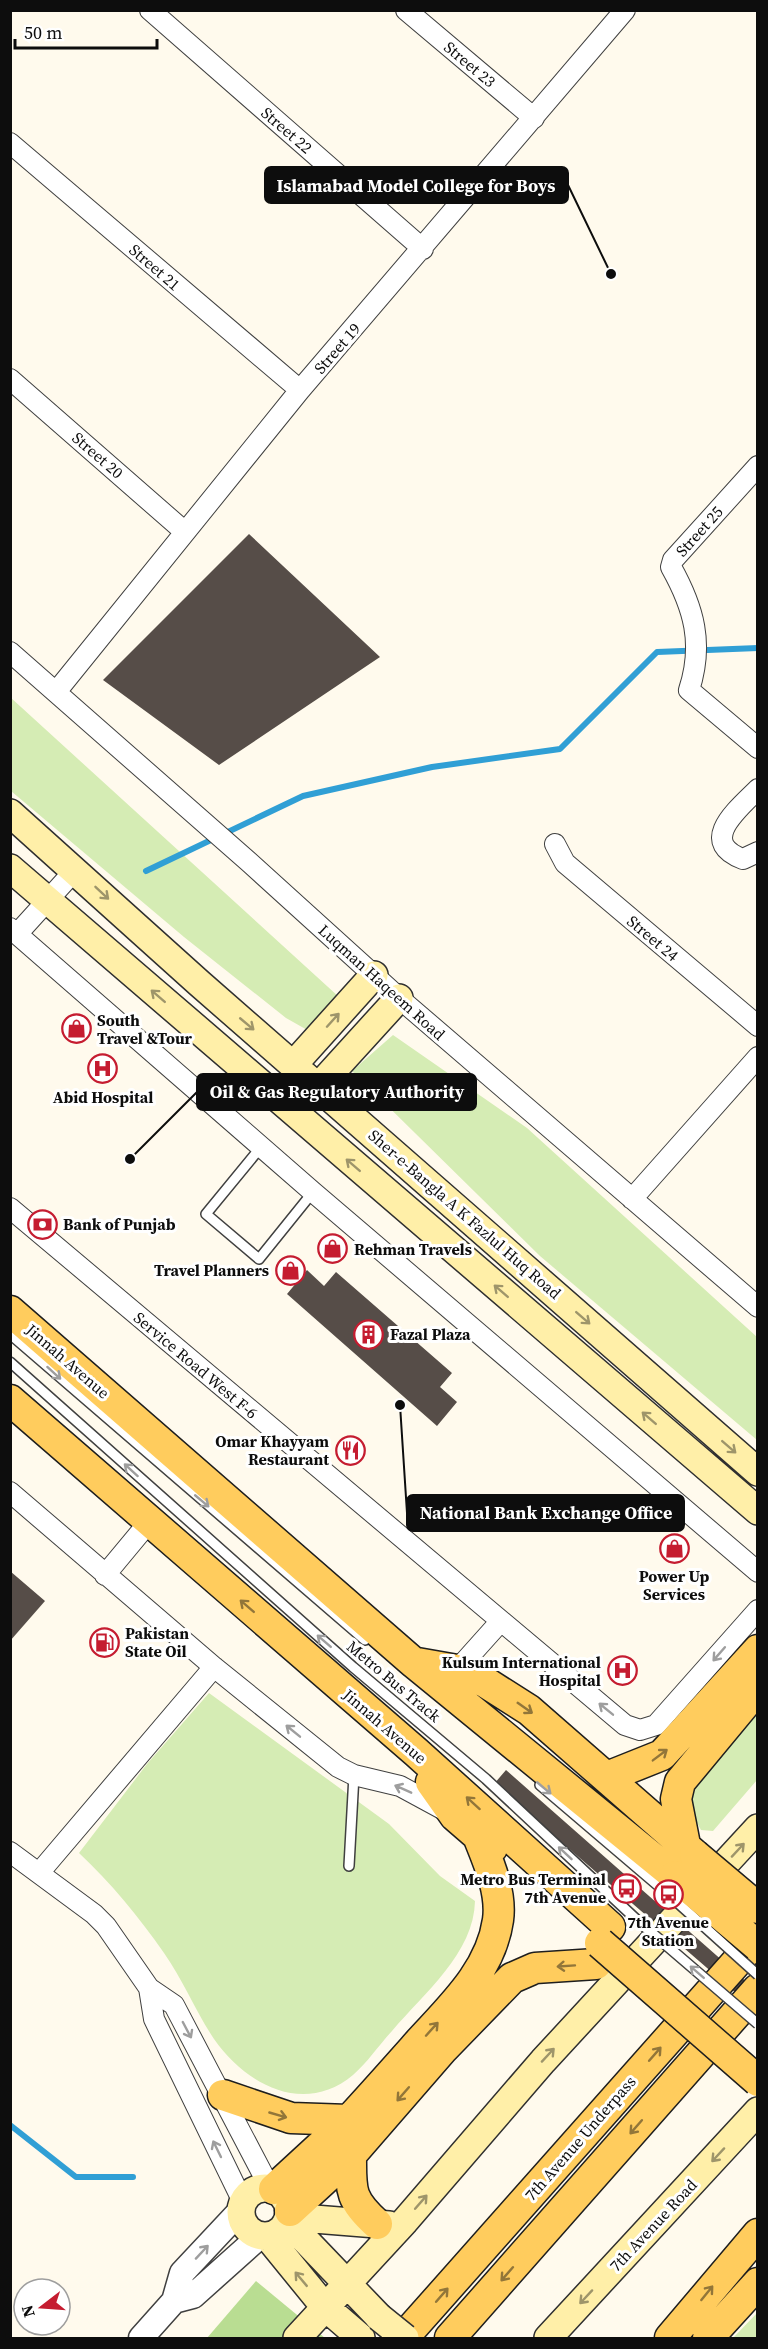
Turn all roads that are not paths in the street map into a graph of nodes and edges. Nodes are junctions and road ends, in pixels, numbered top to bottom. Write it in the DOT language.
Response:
graph roads {
  1 [pos="150,10"];
  2 [pos="406,10"];
  3 [pos="625,10"];
  4 [pos="534,118"];
  5 [pos="10,143"];
  6 [pos="423,249"];
  7 [pos="10,379"];
  8 [pos="300,390"];
  9 [pos="758,466"];
  10 [pos="185,532"];
  11 [pos="10,652"];
  12 [pos="56,692"];
  13 [pos="758,748"];
  14 [pos="758,789"];
  15 [pos="10,813"];
  16 [pos="555,844"];
  17 [pos="758,852"];
  18 [pos="10,868"];
  19 [pos="76,869"];
  20 [pos="47,901"];
  21 [pos="14,931"];
  22 [pos="374,975"];
  23 [pos="399,998"];
  24 [pos="758,1026"];
  25 [pos="758,1057"];
  26 [pos="294,1064"];
  27 [pos="319,1086"];
  28 [pos="261,1147"];
  29 [pos="313,1192"];
  30 [pos="632,1198"];
  31 [pos="10,1208"];
  32 [pos="758,1307"];
  33 [pos="10,1311"];
  34 [pos="10,1334"];
  35 [pos="10,1362"];
  36 [pos="10,1400"];
  37 [pos="758,1472"];
  38 [pos="10,1492"];
  39 [pos="758,1511"];
  40 [pos="149,1522"];
  41 [pos="758,1572"];
  42 [pos="105,1575"];
  43 [pos="758,1610"];
  44 [pos="500,1622"];
  45 [pos="372,1646"];
  46 [pos="758,1650"];
  47 [pos="414,1662"];
  48 [pos="214,1667"];
  49 [pos="457,1670"];
  50 [pos="758,1688"];
  51 [pos="416,1752"];
  52 [pos="528,1774"];
  53 [pos="354,1775"];
  54 [pos="606,1777"];
  55 [pos="455,1816"];
  56 [pos="758,1828"];
  57 [pos="478,1836"];
  58 [pos="10,1852"];
  59 [pos="349,1866"];
  60 [pos="681,1867"];
  61 [pos="39,1873"];
  62 [pos="758,1908"];
  63 [pos="758,1938"];
  64 [pos="611,1939"];
  65 [pos="758,1946"];
  66 [pos="758,1975"];
  67 [pos="149,1988"];
  68 [pos="758,1989"];
  69 [pos="758,2024"];
  70 [pos="758,2055"];
  71 [pos="758,2081"];
  72 [pos="223,2095"];
  73 [pos="758,2111"];
  74 [pos="349,2120"];
  75 [pos="351,2155"];
  76 [pos="242,2206"];
  77 [pos="277,2214"];
  78 [pos="389,2225"];
  79 [pos="758,2234"];
  80 [pos="347,2283"];
  81 [pos="758,2283"];
  82 [pos="174,2301"];
  83 [pos="324,2306"];
  84 [pos="556,2334"];
  85 [pos="359,2337"];
  86 [pos="141,2338"];
  87 [pos="297,2338"];
  88 [pos="404,2338"];
  89 [pos="450,2338"];
  90 [pos="670,2338"];
  91 [pos="708,2338"];
  1 -- 6 [label="street, Street 22"];
  2 -- 4 [label="street, Street 23"];
  3 -- 4 [label="street, Street 19"];
  4 -- 6 [label="street, Street 19"];
  5 -- 8 [label="street, Street 21"];
  6 -- 8 [label="street, Street 19"];
  7 -- 10 [label="street, Street 20"];
  8 -- 10 [label="street, Street 19"];
  9 -- 13 [label="street, Street 25"];
  10 -- 12 [label="street, Street 19"];
  11 -- 12 [label="street, Luqman Haqeem Road"];
  12 -- 22 [label="street, Luqman Haqeem Road"];
  14 -- 17 [label="street"];
  15 -- 19 [label="main road, Sher-e-Bangla A K Fazlul Huq Road"];
  16 -- 24 [label="street, Street 24"];
  18 -- 20 [label="main road"];
  19 -- 20 [label="street"];
  19 -- 26 [label="main road, Sher-e-Bangla A K Fazlul Huq Road, one-way"];
  20 -- 21 [label="street"];
  39 -- 20 [label="main road, one-way"];
  21 -- 28 [label="street"];
  22 -- 23 [label="street, Luqman Haqeem Road"];
  26 -- 22 [label="main road, one-way"];
  23 -- 27 [label="main road"];
  23 -- 30 [label="street, Luqman Haqeem Road"];
  25 -- 30 [label="street"];
  26 -- 27 [label="main road, Sher-e-Bangla A K Fazlul Huq Road"];
  27 -- 37 [label="main road, Sher-e-Bangla A K Fazlul Huq Road, one-way"];
  28 -- 29 [label="street"];
  28 -- 29 [label="lane"];
  29 -- 41 [label="street"];
  30 -- 32 [label="street, Luqman Haqeem Road"];
  31 -- 44 [label="street, Service Road West F-6"];
  33 -- 47 [label="main road, Jinnah Avenue"];
  34 -- 45 [label="lane, Metro Bus Track, one-way"];
  64 -- 35 [label="lane, Metro Bus Track, one-way"];
  36 -- 40 [label="main road, Jinnah Avenue"];
  38 -- 42 [label="street"];
  40 -- 42 [label="street"];
  51 -- 40 [label="main road, Jinnah Avenue, one-way"];
  42 -- 48 [label="street"];
  43 -- 44 [label="street, Service Road West F-6, one-way"];
  44 -- 49 [label="street"];
  54 -- 46 [label="main road, one-way"];
  47 -- 49 [label="main road"];
  47 -- 60 [label="main road, Jinnah Avenue"];
  53 -- 48 [label="street, one-way"];
  48 -- 61 [label="street"];
  49 -- 54 [label="main road, one-way"];
  50 -- 60 [label="main road"];
  51 -- 55 [label="main road"];
  64 -- 51 [label="main road, Jinnah Avenue, one-way"];
  52 -- 60 [label="lane, one-way"];
  55 -- 53 [label="street, one-way"];
  53 -- 59 [label="lane"];
  54 -- 60 [label="main road"];
  55 -- 57 [label="main road"];
  78 -- 56 [label="main road, one-way"];
  57 -- 64 [label="main road"];
  74 -- 57 [label="main road, one-way"];
  58 -- 61 [label="street"];
  60 -- 62 [label="main road, bridge"];
  60 -- 65 [label="main road, Jinnah Avenue, bridge"];
  60 -- 66 [label="lane, bridge"];
  61 -- 67 [label="street"];
  88 -- 63 [label="main road, 7th Avenue Underpass, one-way"];
  69 -- 64 [label="lane, Metro Bus Track, one-way, bridge"];
  64 -- 70 [label="main road, Jinnah Avenue"];
  64 -- 71 [label="main road, bridge"];
  64 -- 75 [label="main road, one-way"];
  67 -- 72 [label="street, one-way"];
  76 -- 67 [label="street, one-way"];
  68 -- 89 [label="main road, one-way"];
  72 -- 74 [label="main road, one-way"];
  72 -- 77 [label="street"];
  73 -- 84 [label="main road, 7th Avenue Road, one-way"];
  74 -- 77 [label="main road"];
  75 -- 77 [label="main road"];
  75 -- 78 [label="main road"];
  76 -- 77 [label="main road"];
  76 -- 77 [label="main road"];
  82 -- 76 [label="street, one-way"];
  77 -- 78 [label="main road"];
  77 -- 80 [label="main road"];
  77 -- 82 [label="street"];
  83 -- 77 [label="main road, one-way"];
  78 -- 80 [label="main road"];
  90 -- 79 [label="main road, one-way"];
  80 -- 83 [label="main road"];
  80 -- 88 [label="main road, bridge"];
  81 -- 91 [label="main road"];
  82 -- 86 [label="street"];
  83 -- 85 [label="main road"];
  83 -- 87 [label="main road"];
}
